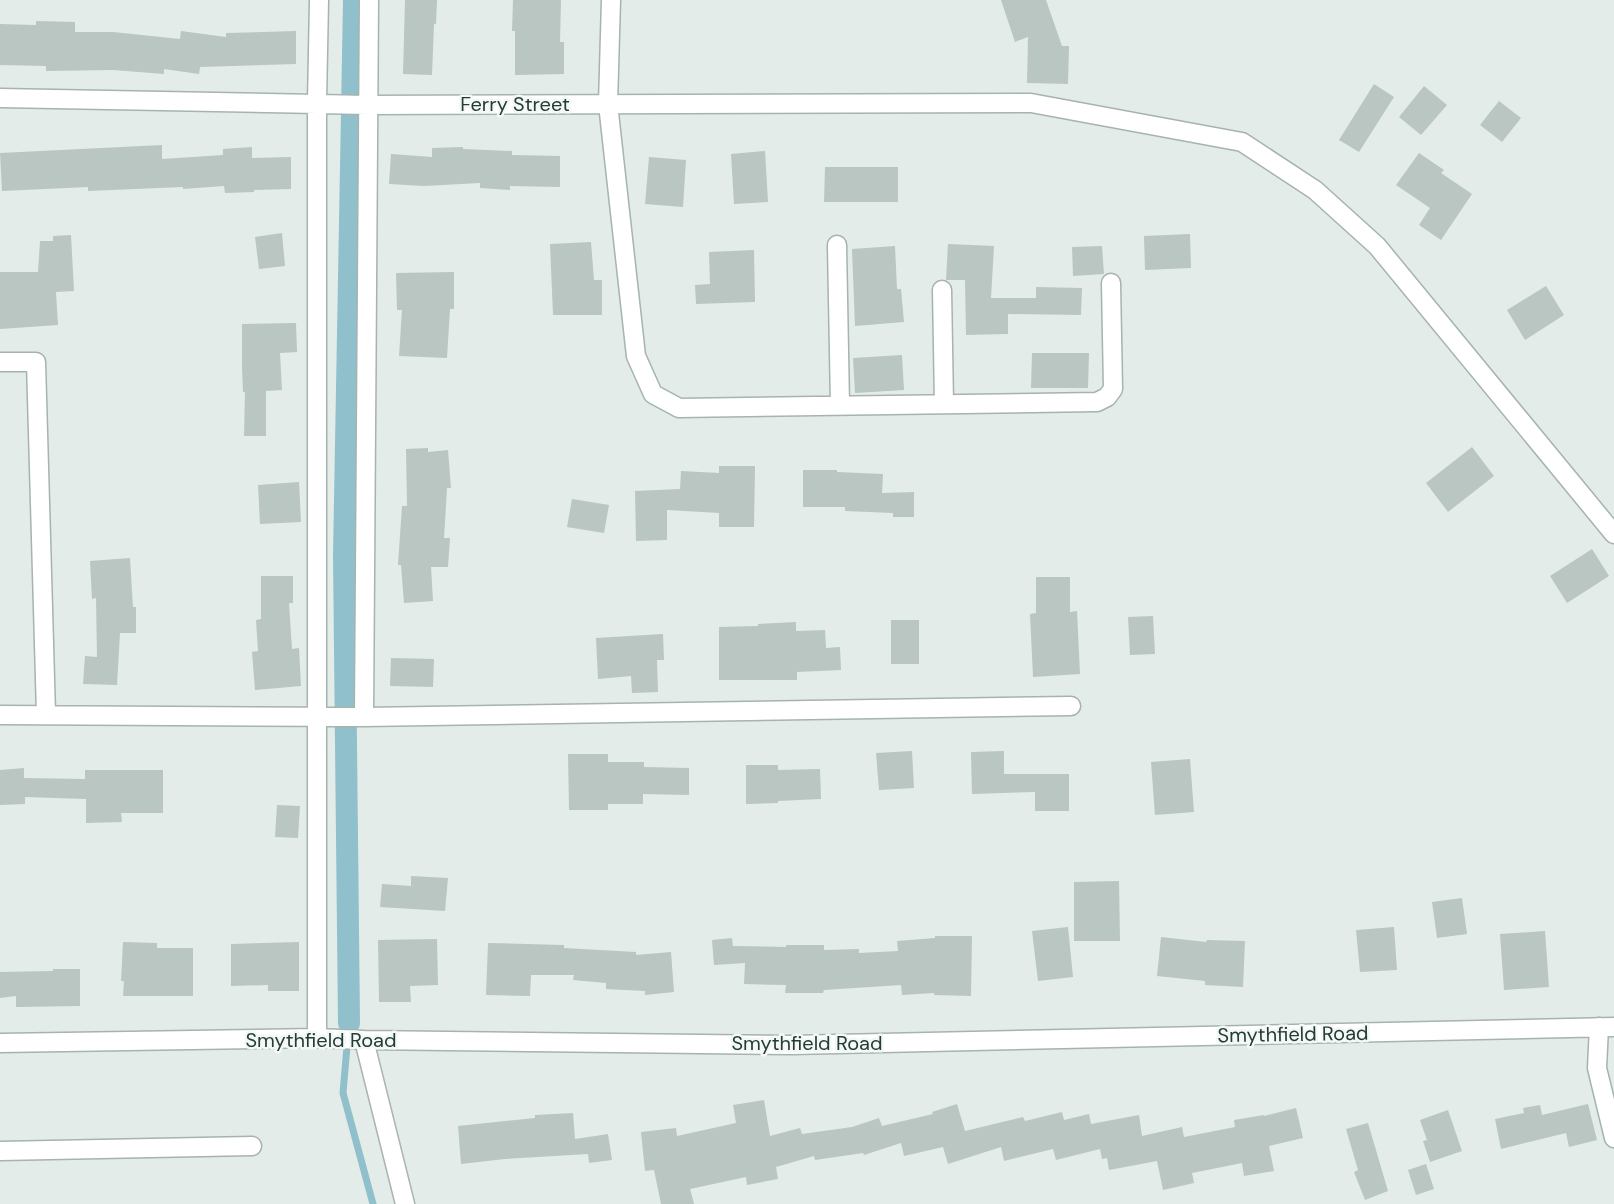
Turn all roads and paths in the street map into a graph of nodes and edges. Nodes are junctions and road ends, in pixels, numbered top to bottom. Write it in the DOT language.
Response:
graph roads {
  1 [pos="319,0"];
  2 [pos="369,0"];
  3 [pos="611,0"];
  4 [pos="0,98"];
  5 [pos="317,102"];
  6 [pos="608,104"];
  7 [pos="368,105"];
  8 [pos="837,245"];
  9 [pos="1111,283"];
  10 [pos="942,290"];
  11 [pos="0,362"];
  12 [pos="944,404"];
  13 [pos="840,405"];
  14 [pos="1614,534"];
  15 [pos="1071,706"];
  16 [pos="46,714"];
  17 [pos="0,715"];
  18 [pos="317,716"];
  19 [pos="364,717"];
  20 [pos="1607,1027"];
  21 [pos="317,1038"];
  22 [pos="364,1040"];
  23 [pos="0,1043"];
  24 [pos="1614,1138"];
  25 [pos="252,1146"];
  26 [pos="0,1151"];
  27 [pos="405,1204"];
  1 -- 5 [label="street"];
  2 -- 7 [label="street"];
  3 -- 6 [label="street"];
  4 -- 5 [label="street, Ferry Street"];
  5 -- 7 [label="street, Ferry Street"];
  5 -- 18 [label="street"];
  6 -- 7 [label="street, Ferry Street"];
  6 -- 13 [label="street"];
  6 -- 14 [label="street, Ferry Street"];
  7 -- 19 [label="street"];
  8 -- 13 [label="street"];
  9 -- 12 [label="street"];
  10 -- 12 [label="street"];
  11 -- 16 [label="street"];
  12 -- 13 [label="street"];
  15 -- 19 [label="street"];
  16 -- 17 [label="street"];
  16 -- 18 [label="street"];
  18 -- 19 [label="street"];
  18 -- 21 [label="street"];
  20 -- 22 [label="street, Smythfield Road"];
  20 -- 24 [label="street"];
  21 -- 22 [label="street, Smythfield Road"];
  21 -- 23 [label="street, Smythfield Road"];
  22 -- 27 [label="street"];
  25 -- 26 [label="street"];
}
